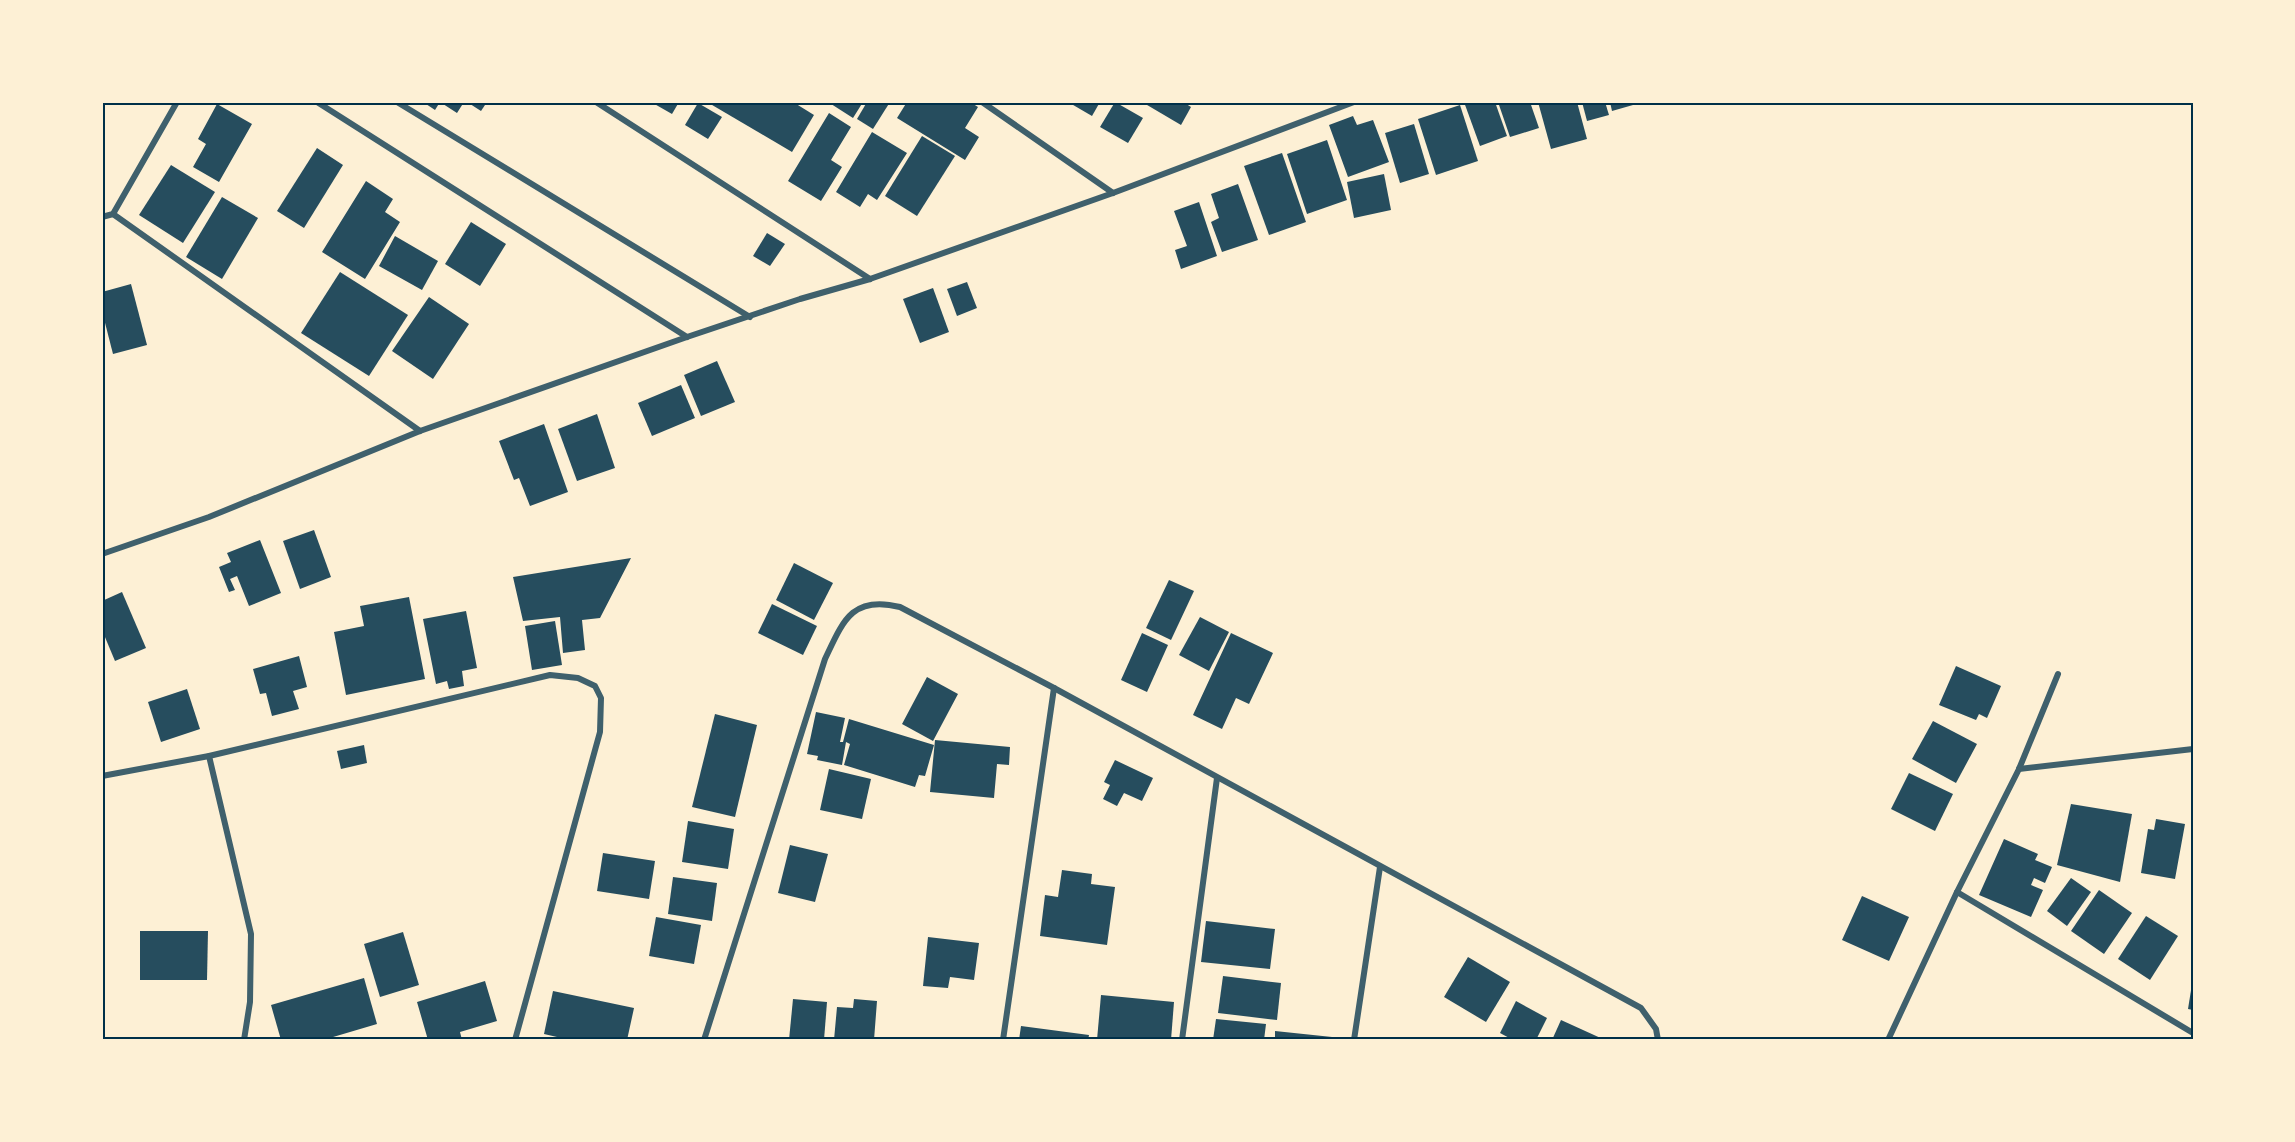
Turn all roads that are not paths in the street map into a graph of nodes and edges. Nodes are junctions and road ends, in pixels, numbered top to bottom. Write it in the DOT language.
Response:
graph roads {
  1 [pos="177,102"];
  2 [pos="317,102"];
  3 [pos="397,102"];
  4 [pos="596,102"];
  5 [pos="982,102"];
  6 [pos="1354,102"];
  7 [pos="1113,193"];
  8 [pos="113,214"];
  9 [pos="102,217"];
  10 [pos="870,279"];
  11 [pos="750,317"];
  12 [pos="687,337"];
  13 [pos="420,431"];
  14 [pos="102,554"];
  15 [pos="2058,674"];
  16 [pos="1054,688"];
  17 [pos="2193,749"];
  18 [pos="209,756"];
  19 [pos="2019,769"];
  20 [pos="102,776"];
  21 [pos="1217,778"];
  22 [pos="1380,867"];
  23 [pos="1957,892"];
  24 [pos="2193,1033"];
  25 [pos="244,1040"];
  26 [pos="515,1040"];
  27 [pos="704,1040"];
  28 [pos="1003,1040"];
  29 [pos="1182,1040"];
  30 [pos="1354,1040"];
  31 [pos="1658,1040"];
  32 [pos="1888,1040"];
  1 -- 8 [label="street"];
  2 -- 12 [label="street"];
  3 -- 11 [label="street"];
  4 -- 10 [label="street"];
  5 -- 7 [label="street"];
  6 -- 7 [label="street"];
  7 -- 10 [label="street"];
  8 -- 9 [label="street"];
  8 -- 13 [label="street"];
  10 -- 11 [label="street"];
  11 -- 12 [label="street"];
  12 -- 13 [label="street"];
  13 -- 14 [label="street"];
  15 -- 19 [label="street"];
  16 -- 21 [label="street"];
  16 -- 27 [label="street"];
  16 -- 28 [label="street"];
  17 -- 19 [label="street"];
  18 -- 20 [label="street"];
  18 -- 25 [label="street"];
  18 -- 26 [label="street"];
  19 -- 23 [label="street"];
  21 -- 22 [label="street"];
  21 -- 29 [label="street"];
  22 -- 30 [label="street"];
  22 -- 31 [label="street"];
  23 -- 24 [label="street"];
  23 -- 32 [label="street"];
}
